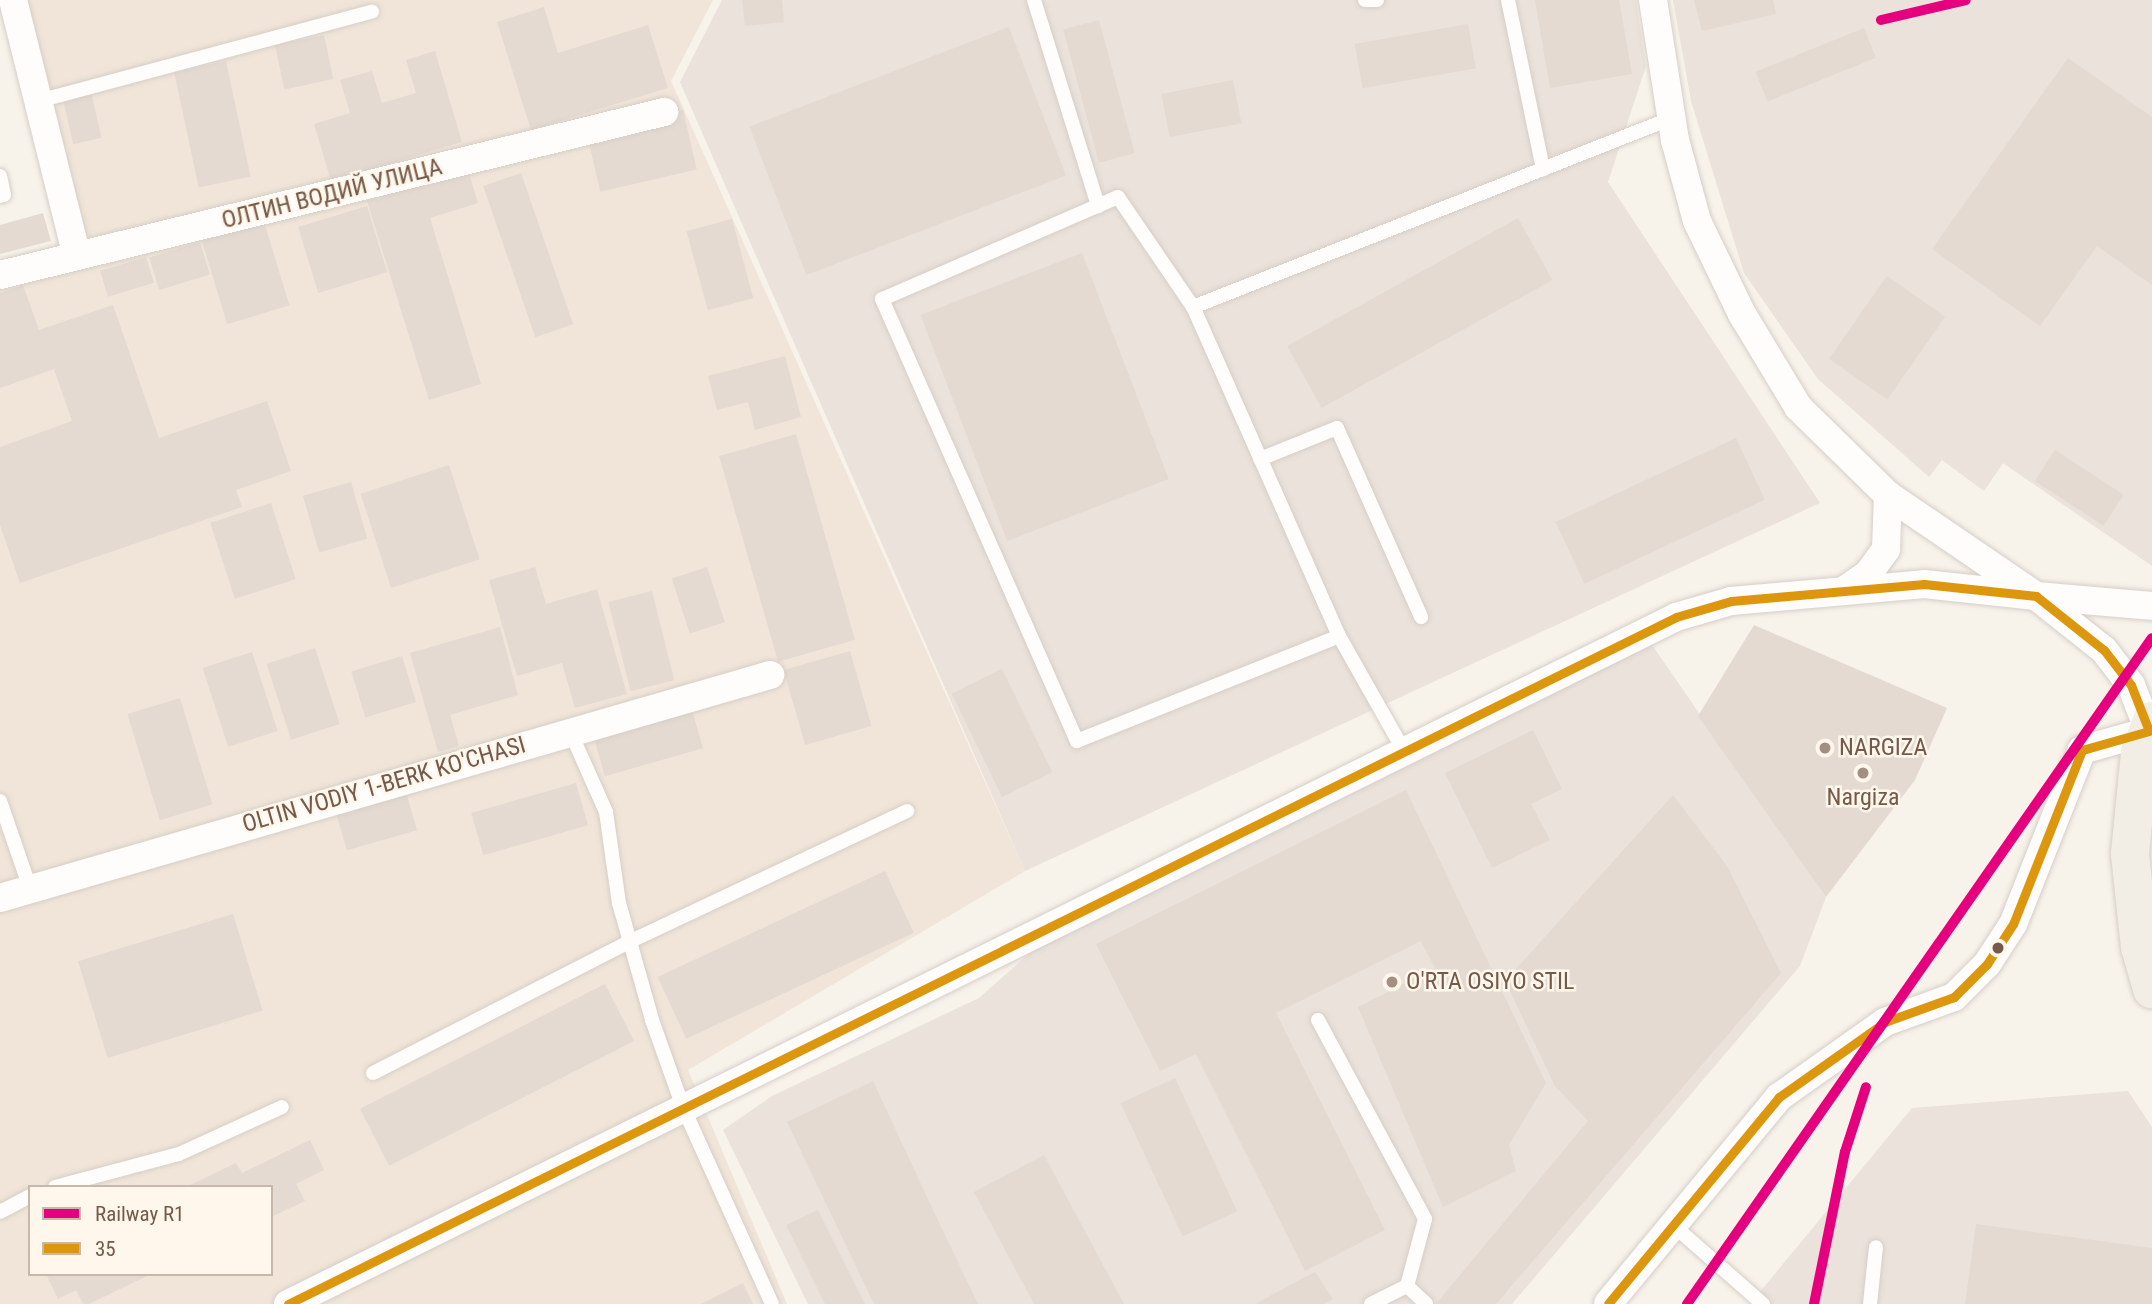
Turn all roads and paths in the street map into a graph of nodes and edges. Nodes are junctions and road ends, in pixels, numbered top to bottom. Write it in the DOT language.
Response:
graph roads {
  1 [pos="13,0"];
  2 [pos="1034,0"];
  3 [pos="1365,0"];
  4 [pos="1377,0"];
  5 [pos="1508,0"];
  6 [pos="1653,0"];
  7 [pos="372,12"];
  8 [pos="35,102"];
  9 [pos="664,112"];
  10 [pos="1672,118"];
  11 [pos="1543,169"];
  12 [pos="0,176"];
  13 [pos="0,196"];
  14 [pos="1098,206"];
  15 [pos="77,256"];
  16 [pos="0,275"];
  17 [pos="1193,307"];
  18 [pos="1260,459"];
  19 [pos="1888,495"];
  20 [pos="1845,590"];
  21 [pos="2036,596"];
  22 [pos="2152,606"];
  23 [pos="1421,617"];
  24 [pos="1339,636"];
  25 [pos="770,675"];
  26 [pos="2150,726"];
  27 [pos="570,731"];
  28 [pos="1403,749"];
  29 [pos="0,801"];
  30 [pos="906,811"];
  31 [pos="30,888"];
  32 [pos="0,898"];
  33 [pos="633,940"];
  34 [pos="2152,989"];
  35 [pos="1318,1020"];
  36 [pos="373,1073"];
  37 [pos="282,1107"];
  38 [pos="682,1107"];
  39 [pos="63,1185"];
  40 [pos="28,1197"];
  41 [pos="0,1212"];
  42 [pos="1674,1225"];
  43 [pos="1876,1247"];
  44 [pos="1407,1286"];
  45 [pos="288,1304"];
  46 [pos="772,1304"];
  47 [pos="1371,1304"];
  48 [pos="1426,1304"];
  49 [pos="1608,1304"];
  50 [pos="1763,1304"];
  51 [pos="1870,1304"];
  1 -- 8 [label="street"];
  2 -- 14 [label="lane"];
  3 -- 4 [label="lane"];
  5 -- 11 [label="lane"];
  6 -- 10 [label="street"];
  7 -- 8 [label="lane"];
  8 -- 15 [label="street"];
  9 -- 15 [label="street, ОЛТИН ВОДИЙ УЛИЦА"];
  10 -- 11 [label="lane"];
  10 -- 19 [label="street"];
  11 -- 17 [label="lane"];
  12 -- 13 [label="lane"];
  14 -- 17 [label="lane"];
  14 -- 24 [label="lane"];
  15 -- 16 [label="street, ОЛТИН ВОДИЙ УЛИЦА"];
  17 -- 18 [label="lane"];
  18 -- 23 [label="lane"];
  18 -- 24 [label="lane"];
  19 -- 20 [label="street"];
  19 -- 21 [label="street"];
  20 -- 21 [label="street"];
  20 -- 28 [label="street"];
  21 -- 22 [label="street"];
  21 -- 26 [label="street"];
  24 -- 28 [label="lane"];
  25 -- 27 [label="street, OLTIN VODIY 1-BERK KO'CHASI"];
  26 -- 34 [label="main road"];
  26 -- 42 [label="street"];
  27 -- 31 [label="street, OLTIN VODIY 1-BERK KO'CHASI"];
  27 -- 33 [label="lane"];
  28 -- 38 [label="street"];
  29 -- 31 [label="lane"];
  30 -- 33 [label="lane"];
  31 -- 32 [label="street, OLTIN VODIY 1-BERK KO'CHASI"];
  33 -- 36 [label="lane"];
  33 -- 38 [label="lane"];
  35 -- 44 [label="lane"];
  37 -- 39 [label="lane"];
  38 -- 45 [label="street"];
  38 -- 46 [label="lane"];
  40 -- 41 [label="lane"];
  42 -- 49 [label="street"];
  42 -- 50 [label="lane"];
  43 -- 51 [label="lane"];
  44 -- 47 [label="lane"];
  44 -- 48 [label="lane"];
}
